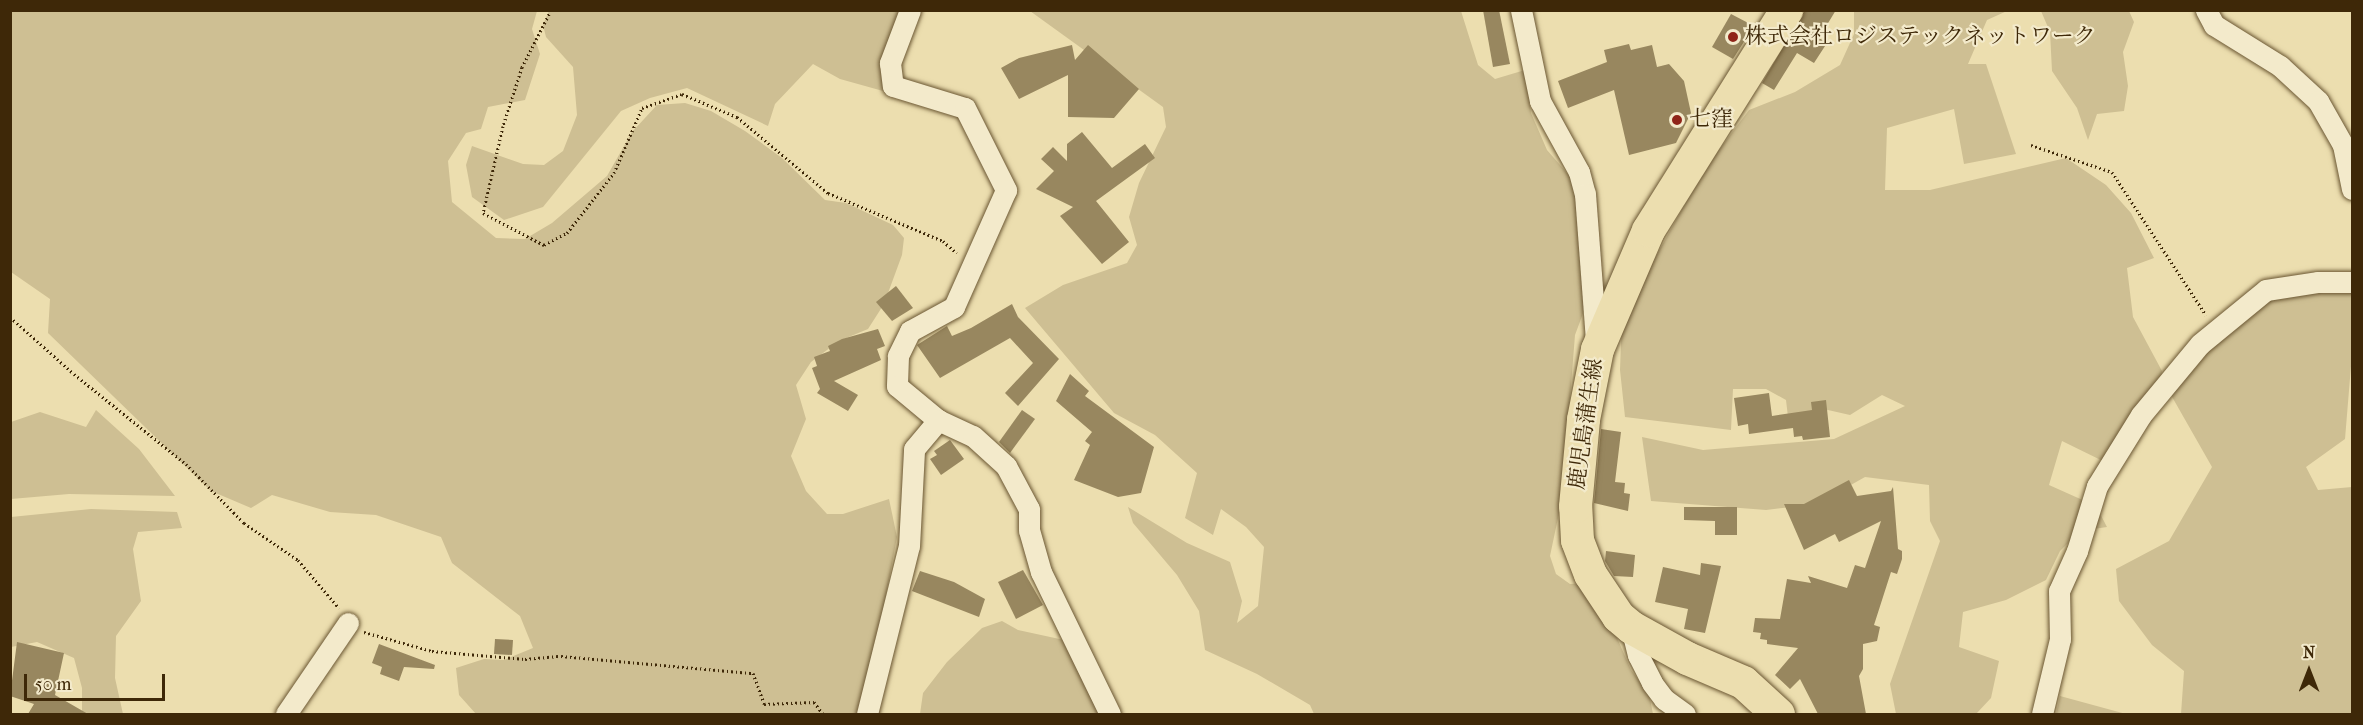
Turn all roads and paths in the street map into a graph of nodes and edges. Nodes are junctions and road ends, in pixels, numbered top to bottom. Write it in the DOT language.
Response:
graph roads {
  1 [pos="551,10"];
  2 [pos="910,10"];
  3 [pos="1521,10"];
  4 [pos="1786,10"];
  5 [pos="2206,10"];
  6 [pos="2031,145"];
  7 [pos="2352,189"];
  8 [pos="973,265"];
  9 [pos="2352,282"];
  10 [pos="10,317"];
  11 [pos="2217,330"];
  12 [pos="1596,349"];
  13 [pos="938,420"];
  14 [pos="348,623"];
  15 [pos="1631,627"];
  16 [pos="286,714"];
  17 [pos="823,714"];
  18 [pos="867,714"];
  19 [pos="1110,714"];
  20 [pos="1684,714"];
  21 [pos="1778,714"];
  22 [pos="2042,714"];
  1 -- 8 [label="path"];
  2 -- 8 [label="street"];
  3 -- 12 [label="street"];
  4 -- 12 [label="main road, 鹿児島蒲生線"];
  5 -- 7 [label="street"];
  6 -- 11 [label="path"];
  8 -- 13 [label="street"];
  9 -- 11 [label="street"];
  10 -- 14 [label="path"];
  11 -- 22 [label="street"];
  12 -- 15 [label="main road, 鹿児島蒲生線"];
  13 -- 18 [label="street"];
  13 -- 19 [label="street"];
  14 -- 16 [label="street"];
  14 -- 17 [label="path"];
  15 -- 20 [label="street"];
  15 -- 21 [label="main road, 鹿児島蒲生線"];
}
